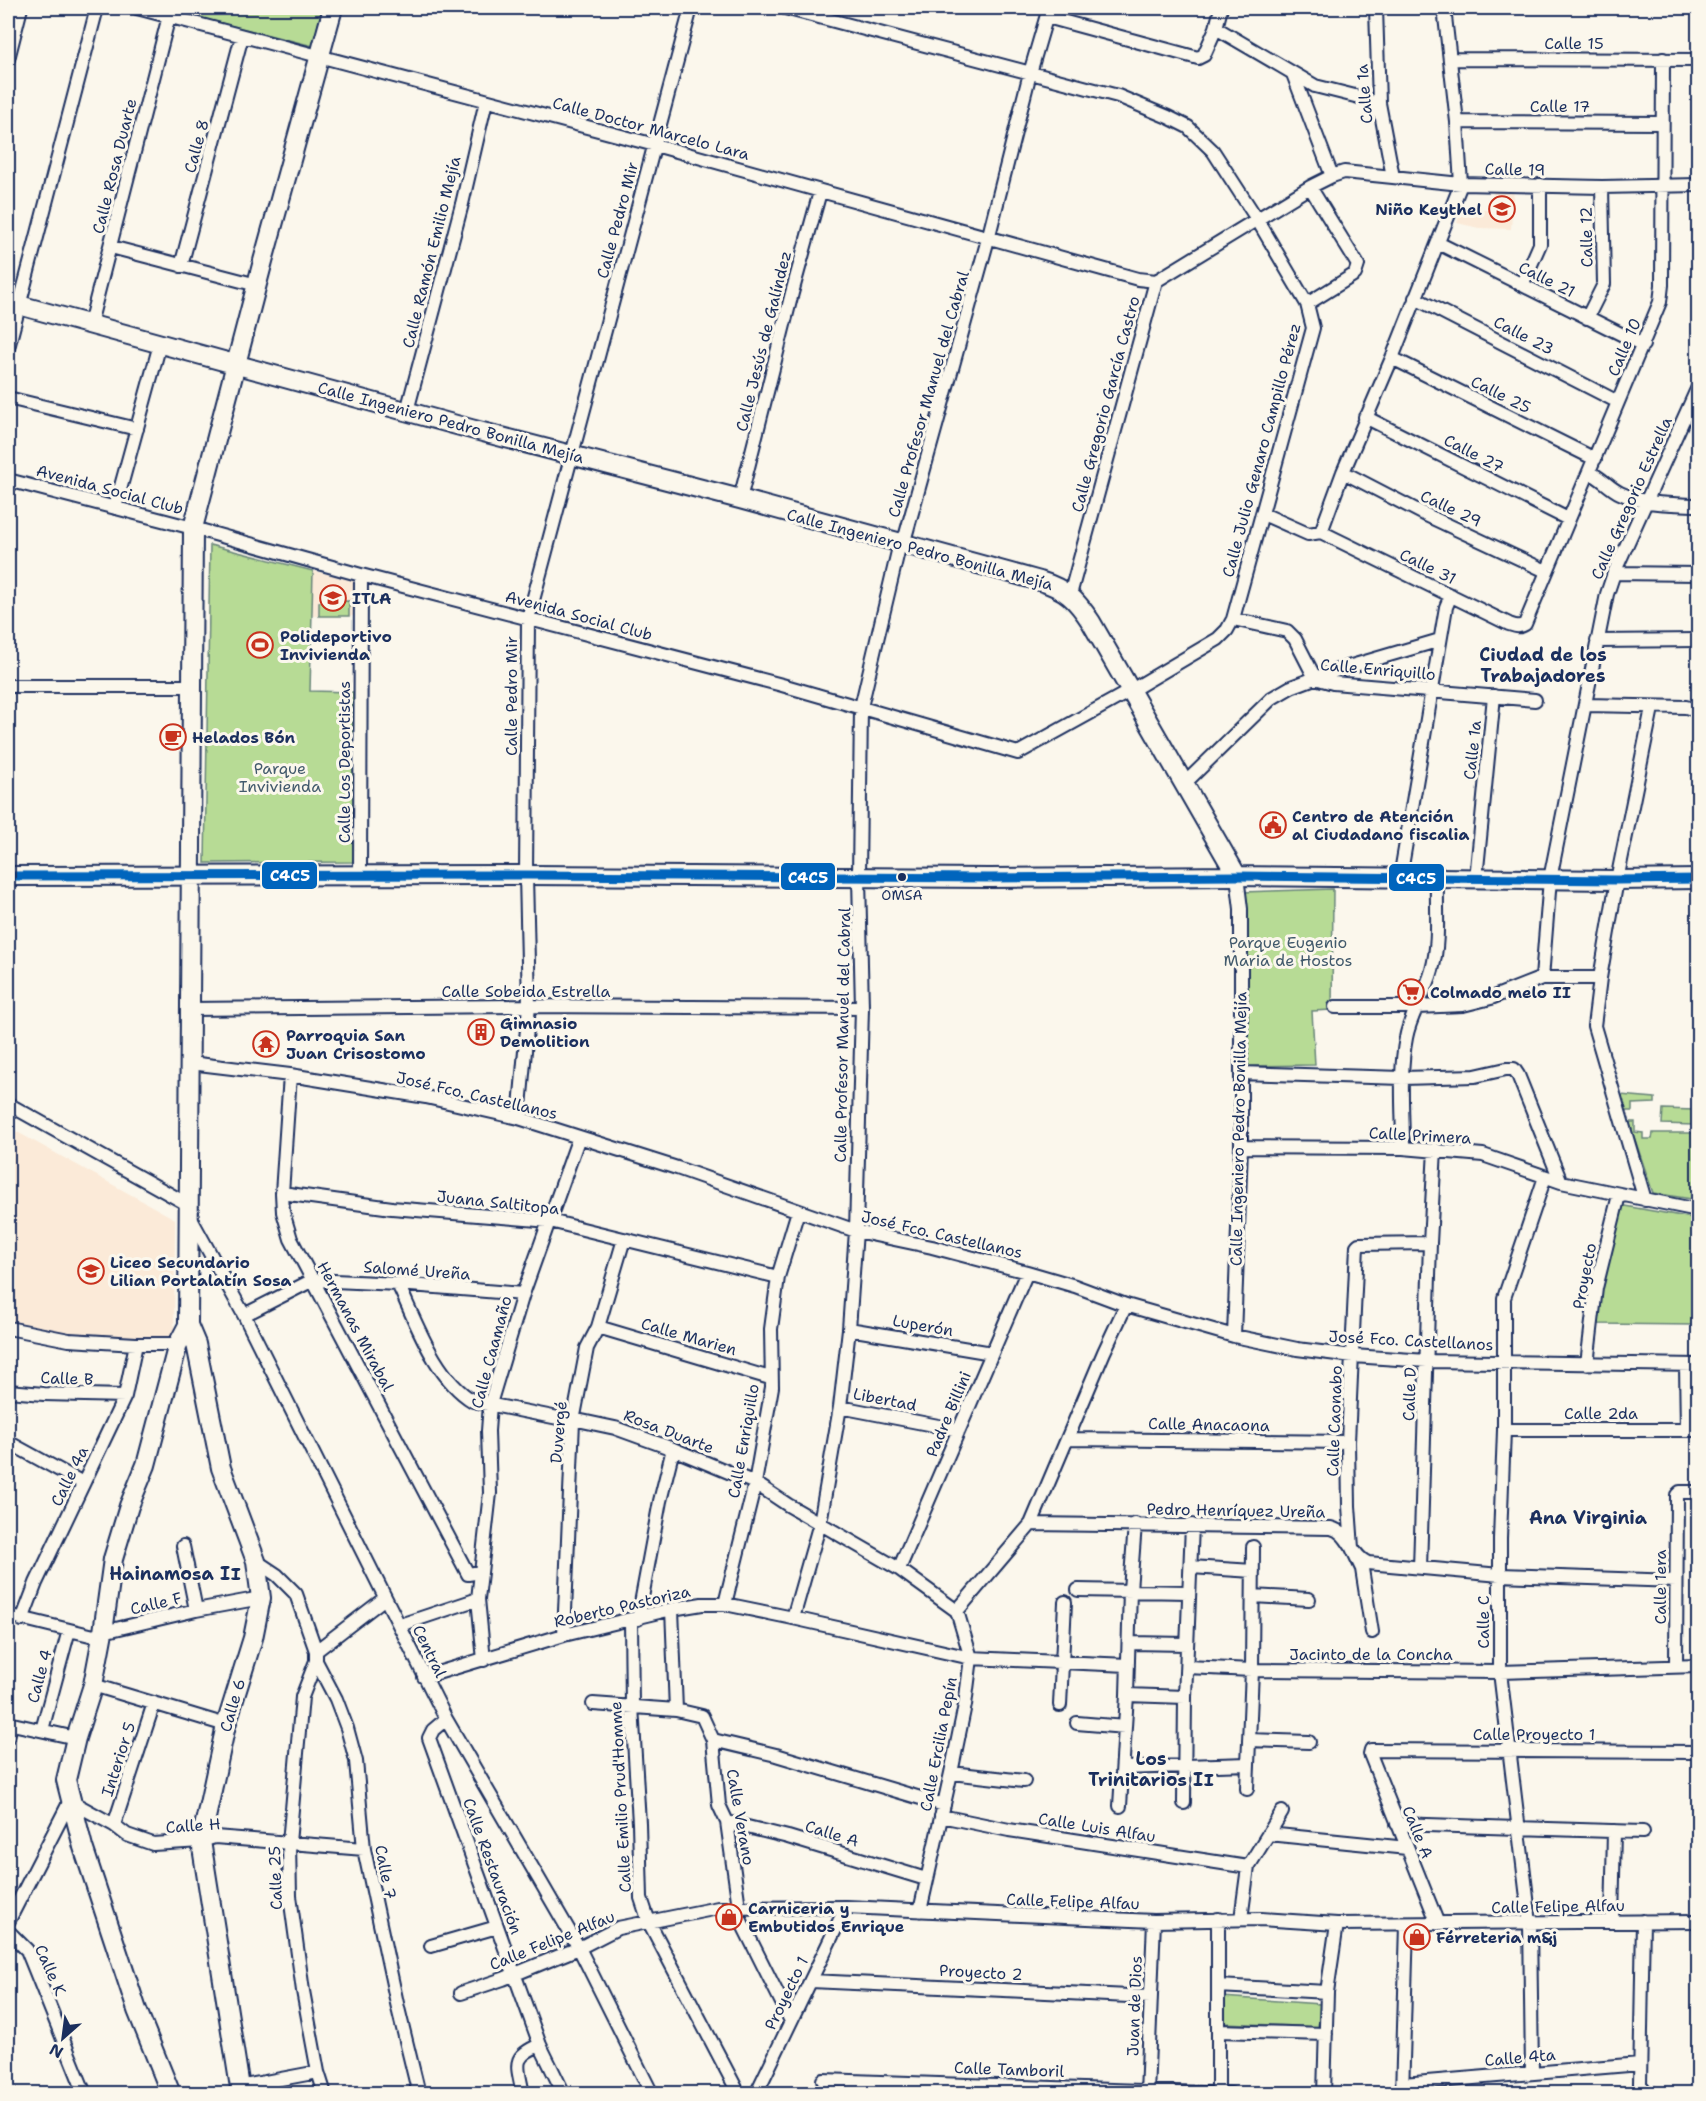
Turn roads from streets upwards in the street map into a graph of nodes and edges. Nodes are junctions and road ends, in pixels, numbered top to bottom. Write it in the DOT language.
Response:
graph roads {
  1 [pos="21,8"];
  2 [pos="97,8"];
  3 [pos="137,8"];
  4 [pos="333,8"];
  5 [pos="691,8"];
  6 [pos="785,8"];
  7 [pos="1221,8"];
  8 [pos="1376,8"];
  9 [pos="1444,8"];
  10 [pos="1048,12"];
  11 [pos="168,16"];
  12 [pos="1216,28"];
  13 [pos="242,36"];
  14 [pos="320,57"];
  15 [pos="8,58"];
  16 [pos="1450,59"];
  17 [pos="1663,60"];
  18 [pos="1698,60"];
  19 [pos="1030,73"];
  20 [pos="1293,74"];
  21 [pos="486,101"];
  22 [pos="1381,116"];
  23 [pos="1457,122"];
  24 [pos="1662,123"];
  25 [pos="655,145"];
  26 [pos="1332,176"];
  27 [pos="1393,177"];
  28 [pos="1461,184"];
  29 [pos="1540,185"];
  30 [pos="1698,185"];
  31 [pos="1663,186"];
  32 [pos="1310,187"];
  33 [pos="1602,187"];
  34 [pos="820,192"];
  35 [pos="1257,219"];
  36 [pos="988,239"];
  37 [pos="1438,243"];
  38 [pos="111,247"];
  39 [pos="181,266"];
  40 [pos="1156,281"];
  41 [pos="257,285"];
  42 [pos="1522,285"];
  43 [pos="1416,298"];
  44 [pos="13,303"];
  45 [pos="1307,304"];
  46 [pos="1587,318"];
  47 [pos="90,324"];
  48 [pos="160,344"];
  49 [pos="1643,345"];
  50 [pos="8,348"];
  51 [pos="1392,358"];
  52 [pos="236,365"];
  53 [pos="1698,387"];
  54 [pos="8,398"];
  55 [pos="1618,402"];
  56 [pos="407,411"];
  57 [pos="1365,417"];
  58 [pos="137,429"];
  59 [pos="573,455"];
  60 [pos="1595,459"];
  61 [pos="1343,472"];
  62 [pos="1589,472"];
  63 [pos="8,480"];
  64 [pos="740,499"];
  65 [pos="1645,502"];
  66 [pos="1698,506"];
  67 [pos="115,508"];
  68 [pos="1263,514"];
  69 [pos="1568,519"];
  70 [pos="193,528"];
  71 [pos="1321,532"];
  72 [pos="900,543"];
  73 [pos="1546,571"];
  74 [pos="1614,573"];
  75 [pos="1698,574"];
  76 [pos="361,575"];
  77 [pos="1070,595"];
  78 [pos="1450,595"];
  79 [pos="528,619"];
  80 [pos="1233,620"];
  81 [pos="1521,627"];
  82 [pos="1440,640"];
  83 [pos="1698,640"];
  84 [pos="1597,641"];
  85 [pos="1315,678"];
  86 [pos="192,686"];
  87 [pos="8,687"];
  88 [pos="1433,691"];
  89 [pos="1130,692"];
  90 [pos="1494,696"];
  91 [pos="1535,700"];
  92 [pos="1586,705"];
  93 [pos="861,707"];
  94 [pos="1652,708"];
  95 [pos="1698,711"];
  96 [pos="1184,784"];
  97 [pos="526,875"];
  98 [pos="8,876"];
  99 [pos="360,876"];
  100 [pos="1237,876"];
  101 [pos="190,877"];
  102 [pos="859,878"];
  103 [pos="1400,878"];
  104 [pos="1437,879"];
  105 [pos="1476,879"];
  106 [pos="1550,879"];
  107 [pos="1698,879"];
  108 [pos="1617,880"];
  109 [pos="1542,978"];
  110 [pos="1600,978"];
  111 [pos="529,1006"];
  112 [pos="1335,1007"];
  113 [pos="862,1008"];
  114 [pos="1417,1008"];
  115 [pos="190,1009"];
  116 [pos="190,1063"];
  117 [pos="1241,1073"];
  118 [pos="290,1075"];
  119 [pos="1403,1078"];
  120 [pos="8,1104"];
  121 [pos="519,1118"];
  122 [pos="579,1137"];
  123 [pos="1241,1147"];
  124 [pos="1403,1148"];
  125 [pos="1435,1149"];
  126 [pos="1545,1177"];
  127 [pos="1561,1182"];
  128 [pos="282,1193"];
  129 [pos="1619,1195"];
  130 [pos="1646,1200"];
  131 [pos="190,1210"];
  132 [pos="1698,1210"];
  133 [pos="798,1211"];
  134 [pos="550,1221"];
  135 [pos="855,1231"];
  136 [pos="624,1239"];
  137 [pos="1430,1244"];
  138 [pos="1028,1272"];
  139 [pos="778,1277"];
  140 [pos="313,1280"];
  141 [pos="398,1284"];
  142 [pos="524,1294"];
  143 [pos="1126,1305"];
  144 [pos="244,1315"];
  145 [pos="188,1325"];
  146 [pos="598,1327"];
  147 [pos="8,1328"];
  148 [pos="849,1329"];
  149 [pos="1234,1336"];
  150 [pos="136,1344"];
  151 [pos="178,1344"];
  152 [pos="992,1353"];
  153 [pos="1353,1356"];
  154 [pos="1427,1361"];
  155 [pos="1504,1362"];
  156 [pos="1587,1364"];
  157 [pos="1692,1365"];
  158 [pos="770,1377"];
  159 [pos="8,1391"];
  160 [pos="125,1396"];
  161 [pos="490,1404"];
  162 [pos="840,1407"];
  163 [pos="573,1421"];
  164 [pos="959,1430"];
  165 [pos="1504,1430"];
  166 [pos="1693,1430"];
  167 [pos="1068,1439"];
  168 [pos="8,1442"];
  169 [pos="1348,1442"];
  170 [pos="673,1449"];
  171 [pos="83,1483"];
  172 [pos="755,1483"];
  173 [pos="1698,1492"];
  174 [pos="820,1523"];
  175 [pos="1031,1524"];
  176 [pos="1135,1524"];
  177 [pos="1192,1525"];
  178 [pos="183,1546"];
  179 [pos="1253,1546"];
  180 [pos="1352,1548"];
  181 [pos="256,1561"];
  182 [pos="1191,1567"];
  183 [pos="1420,1568"];
  184 [pos="899,1569"];
  185 [pos="1253,1571"];
  186 [pos="475,1573"];
  187 [pos="1500,1575"];
  188 [pos="1676,1581"];
  189 [pos="1078,1590"];
  190 [pos="1130,1590"];
  191 [pos="1188,1592"];
  192 [pos="1253,1596"];
  193 [pos="261,1598"];
  194 [pos="385,1598"];
  195 [pos="478,1599"];
  196 [pos="1309,1599"];
  197 [pos="1065,1602"];
  198 [pos="725,1604"];
  199 [pos="672,1609"];
  200 [pos="196,1610"];
  201 [pos="957,1611"];
  202 [pos="8,1615"];
  203 [pos="793,1618"];
  204 [pos="22,1620"];
  205 [pos="634,1620"];
  206 [pos="400,1625"];
  207 [pos="69,1630"];
  208 [pos="1372,1632"];
  209 [pos="99,1634"];
  210 [pos="564,1635"];
  211 [pos="1130,1643"];
  212 [pos="1187,1644"];
  213 [pos="316,1656"];
  214 [pos="971,1658"];
  215 [pos="484,1660"];
  216 [pos="1061,1662"];
  217 [pos="1128,1665"];
  218 [pos="1676,1666"];
  219 [pos="1698,1666"];
  220 [pos="1187,1667"];
  221 [pos="1252,1670"];
  222 [pos="1500,1672"];
  223 [pos="424,1677"];
  224 [pos="93,1685"];
  225 [pos="1127,1695"];
  226 [pos="1185,1697"];
  227 [pos="154,1703"];
  228 [pos="593,1704"];
  229 [pos="1060,1705"];
  230 [pos="632,1706"];
  231 [pos="676,1710"];
  232 [pos="446,1719"];
  233 [pos="1077,1723"];
  234 [pos="9,1724"];
  235 [pos="226,1725"];
  236 [pos="1125,1727"];
  237 [pos="42,1730"];
  238 [pos="8,1737"];
  239 [pos="76,1738"];
  240 [pos="713,1740"];
  241 [pos="1249,1740"];
  242 [pos="1309,1742"];
  243 [pos="1370,1751"];
  244 [pos="1509,1751"];
  245 [pos="1698,1752"];
  246 [pos="1248,1764"];
  247 [pos="1184,1766"];
  248 [pos="1123,1768"];
  249 [pos="951,1773"];
  250 [pos="1024,1781"];
  251 [pos="1247,1789"];
  252 [pos="70,1801"];
  253 [pos="1184,1803"];
  254 [pos="1120,1806"];
  255 [pos="942,1811"];
  256 [pos="1282,1812"];
  257 [pos="727,1822"];
  258 [pos="1397,1824"];
  259 [pos="114,1825"];
  260 [pos="1517,1827"];
  261 [pos="1614,1831"];
  262 [pos="1643,1832"];
  263 [pos="1268,1834"];
  264 [pos="201,1842"];
  265 [pos="289,1843"];
  266 [pos="1407,1848"];
  267 [pos="364,1849"];
  268 [pos="1248,1867"];
  269 [pos="926,1879"];
  270 [pos="846,1907"];
  271 [pos="735,1909"];
  272 [pos="920,1911"];
  273 [pos="1218,1919"];
  274 [pos="1240,1919"];
  275 [pos="1154,1921"];
  276 [pos="1643,1921"];
  277 [pos="1698,1921"];
  278 [pos="8,1922"];
  279 [pos="649,1922"];
  280 [pos="1612,1922"];
  281 [pos="1530,1923"];
  282 [pos="1337,1924"];
  283 [pos="1438,1924"];
  284 [pos="1407,1925"];
  285 [pos="497,1927"];
  286 [pos="8,1932"];
  287 [pos="431,1946"];
  288 [pos="579,1948"];
  289 [pos="514,1974"];
  290 [pos="811,1980"];
  291 [pos="1218,1986"];
  292 [pos="1327,1992"];
  293 [pos="461,1993"];
  294 [pos="1150,1997"];
  295 [pos="791,2021"];
  296 [pos="1218,2031"];
  297 [pos="1326,2034"];
  298 [pos="540,2045"];
  299 [pos="1640,2064"];
  300 [pos="318,2072"];
  301 [pos="1532,2072"];
  302 [pos="823,2080"];
  303 [pos="1403,2089"];
  304 [pos="240,2090"];
  305 [pos="1147,2092"];
  306 [pos="1218,2093"];
  307 [pos="85,2094"];
  308 [pos="171,2094"];
  309 [pos="325,2094"];
  310 [pos="419,2094"];
  311 [pos="523,2094"];
  312 [pos="564,2094"];
  313 [pos="652,2094"];
  314 [pos="739,2094"];
  315 [pos="756,2094"];
  316 [pos="1231,2094"];
  317 [pos="1324,2094"];
  318 [pos="1657,2094"];
  1 -- 15 [label="street"];
  2 -- 44 [label="street"];
  3 -- 11 [label="street, Calle Doctor Marcelo Lara"];
  4 -- 14 [label="street"];
  5 -- 25 [label="street, Calle Pedro Mir"];
  6 -- 19 [label="street, Calle Julio Genaro Campillo Pérez"];
  7 -- 12 [label="street"];
  8 -- 22 [label="street, Calle 1a"];
  9 -- 16 [label="street"];
  10 -- 12 [label="street"];
  10 -- 19 [label="street, Calle Profesor Manuel del Cabral"];
  11 -- 13 [label="street, Calle Doctor Marcelo Lara"];
  11 -- 38 [label="street, Calle Rosa Duarte"];
  12 -- 20 [label="street"];
  13 -- 14 [label="street, Calle Doctor Marcelo Lara"];
  13 -- 39 [label="street, Calle 8"];
  14 -- 21 [label="street, Calle Doctor Marcelo Lara"];
  14 -- 41 [label="street"];
  16 -- 17 [label="street, Calle 15"];
  16 -- 23 [label="street"];
  17 -- 18 [label="street, Calle 15"];
  17 -- 24 [label="street, Calle 10"];
  19 -- 35 [label="street, Calle Julio Genaro Campillo Pérez"];
  19 -- 36 [label="street, Calle Profesor Manuel del Cabral"];
  20 -- 22 [label="street"];
  20 -- 26 [label="street"];
  21 -- 25 [label="street, Calle Doctor Marcelo Lara"];
  21 -- 56 [label="street, Calle Ramón Emilio Mejía"];
  22 -- 27 [label="street, Calle 1a"];
  23 -- 24 [label="street, Calle 17"];
  23 -- 28 [label="street"];
  24 -- 31 [label="street, Calle 10"];
  25 -- 34 [label="street, Calle Doctor Marcelo Lara"];
  25 -- 59 [label="street, Calle Pedro Mir"];
  26 -- 27 [label="street, Calle 19"];
  26 -- 32 [label="street, Calle Gregorio García Castro"];
  27 -- 28 [label="street, Calle 19"];
  28 -- 29 [label="street, Calle 19"];
  28 -- 37 [label="street"];
  29 -- 33 [label="street, Calle 19"];
  29 -- 42 [label="street"];
  30 -- 31 [label="street, Calle 19"];
  31 -- 33 [label="street, Calle 19"];
  31 -- 49 [label="street, Calle 10"];
  32 -- 35 [label="street, Calle Gregorio García Castro"];
  32 -- 45 [label="street"];
  33 -- 46 [label="street, Calle 12"];
  34 -- 36 [label="street, Calle Doctor Marcelo Lara"];
  34 -- 64 [label="street, Calle Jesús de Galíndez"];
  35 -- 40 [label="street, Calle Gregorio García Castro"];
  35 -- 45 [label="street, Calle Julio Genaro Campillo Pérez"];
  36 -- 40 [label="street, Calle Doctor Marcelo Lara"];
  36 -- 72 [label="street, Calle Profesor Manuel del Cabral"];
  37 -- 42 [label="street, Calle 21"];
  37 -- 43 [label="street"];
  38 -- 39 [label="street"];
  38 -- 47 [label="street, Calle Rosa Duarte"];
  39 -- 41 [label="street"];
  40 -- 77 [label="street, Calle Gregorio García Castro"];
  41 -- 52 [label="street"];
  42 -- 46 [label="street, Calle 21"];
  43 -- 51 [label="street"];
  43 -- 55 [label="street, Calle 23"];
  44 -- 47 [label="street, Calle Ingeniero Pedro Bonilla Mejía"];
  44 -- 50 [label="street"];
  45 -- 68 [label="street, Calle Julio Genaro Campillo Pérez"];
  46 -- 49 [label="street, Calle 21"];
  47 -- 48 [label="street, Calle Ingeniero Pedro Bonilla Mejía"];
  48 -- 52 [label="street, Calle Ingeniero Pedro Bonilla Mejía"];
  48 -- 58 [label="street"];
  49 -- 55 [label="street, Calle 10"];
  51 -- 57 [label="street"];
  51 -- 60 [label="street, Calle 25"];
  52 -- 56 [label="street, Calle Ingeniero Pedro Bonilla Mejía"];
  52 -- 70 [label="street"];
  53 -- 65 [label="street, Calle Gregorio Estrella"];
  54 -- 58 [label="street"];
  55 -- 60 [label="street, Calle 10"];
  56 -- 59 [label="street, Calle Ingeniero Pedro Bonilla Mejía"];
  57 -- 61 [label="street"];
  57 -- 69 [label="street, Calle 27"];
  58 -- 67 [label="street"];
  59 -- 64 [label="street, Calle Ingeniero Pedro Bonilla Mejía"];
  59 -- 79 [label="street, Calle Pedro Mir"];
  60 -- 62 [label="street, Calle 10"];
  61 -- 71 [label="street"];
  61 -- 73 [label="street, Calle 29"];
  62 -- 65 [label="street"];
  62 -- 69 [label="street, Calle 10"];
  63 -- 67 [label="street, Avenida Social Club"];
  64 -- 72 [label="street, Calle Ingeniero Pedro Bonilla Mejía"];
  65 -- 66 [label="street"];
  65 -- 74 [label="street, Calle Gregorio Estrella"];
  67 -- 70 [label="street, Avenida Social Club"];
  68 -- 71 [label="street, Calle 31"];
  68 -- 80 [label="street, Calle Julio Genaro Campillo Pérez"];
  69 -- 73 [label="street, Calle 10"];
  70 -- 76 [label="street, Avenida Social Club"];
  70 -- 86 [label="street"];
  71 -- 78 [label="street, Calle 31"];
  72 -- 77 [label="street, Calle Ingeniero Pedro Bonilla Mejía"];
  72 -- 93 [label="street, Calle Profesor Manuel del Cabral"];
  73 -- 81 [label="street, Calle 10"];
  74 -- 75 [label="street"];
  74 -- 84 [label="street, Calle Gregorio Estrella"];
  76 -- 79 [label="street, Avenida Social Club"];
  76 -- 99 [label="street, Calle Los Deportistas"];
  77 -- 89 [label="street, Calle Ingeniero Pedro Bonilla Mejía"];
  78 -- 81 [label="street, Calle 31"];
  78 -- 82 [label="street"];
  79 -- 93 [label="street, Avenida Social Club"];
  79 -- 97 [label="street, Calle Pedro Mir"];
  80 -- 85 [label="street"];
  80 -- 89 [label="street, Calle Julio Genaro Campillo Pérez"];
  82 -- 85 [label="street"];
  82 -- 88 [label="street"];
  83 -- 84 [label="street"];
  84 -- 92 [label="street, Calle Gregorio Estrella"];
  85 -- 88 [label="street, Calle Enriquillo"];
  85 -- 96 [label="street, Calle Enriquillo"];
  86 -- 87 [label="street"];
  86 -- 101 [label="street"];
  88 -- 90 [label="street, Calle Enriquillo"];
  88 -- 103 [label="street"];
  89 -- 93 [label="street, Avenida Social Club"];
  89 -- 96 [label="street, Calle Ingeniero Pedro Bonilla Mejía"];
  90 -- 91 [label="street, Calle Enriquillo"];
  90 -- 105 [label="street, Calle 1a"];
  92 -- 94 [label="street"];
  92 -- 106 [label="street, Calle Gregorio Estrella"];
  93 -- 102 [label="street, Calle Profesor Manuel del Cabral"];
  94 -- 95 [label="street"];
  94 -- 108 [label="street"];
  96 -- 100 [label="street, Calle Ingeniero Pedro Bonilla Mejía"];
  97 -- 99 [label="street"];
  97 -- 102 [label="street"];
  97 -- 111 [label="street, Calle Pedro Mir"];
  98 -- 101 [label="street"];
  99 -- 101 [label="street"];
  100 -- 102 [label="street"];
  100 -- 103 [label="street"];
  100 -- 117 [label="street, Calle Ingeniero Pedro Bonilla Mejía"];
  101 -- 115 [label="street"];
  102 -- 113 [label="street, Calle Profesor Manuel del Cabral"];
  103 -- 104 [label="street"];
  104 -- 105 [label="street"];
  104 -- 114 [label="street"];
  105 -- 106 [label="street"];
  106 -- 108 [label="street"];
  106 -- 109 [label="street, Calle Gregorio Estrella"];
  107 -- 108 [label="street"];
  108 -- 110 [label="street"];
  109 -- 110 [label="street"];
  109 -- 114 [label="street"];
  110 -- 130 [label="street"];
  111 -- 113 [label="street, Calle Sobeida Estrella"];
  111 -- 115 [label="street, Calle Sobeida Estrella"];
  111 -- 121 [label="street, Calle Pedro Mir"];
  112 -- 114 [label="street"];
  113 -- 135 [label="street, Calle Profesor Manuel del Cabral"];
  114 -- 119 [label="street"];
  115 -- 116 [label="street"];
  116 -- 118 [label="street, José Fco. Castellanos"];
  116 -- 131 [label="street"];
  117 -- 119 [label="street"];
  117 -- 123 [label="street, Calle Ingeniero Pedro Bonilla Mejía"];
  118 -- 121 [label="street, José Fco. Castellanos"];
  118 -- 128 [label="street, Hermanas Mirabal"];
  119 -- 124 [label="street"];
  119 -- 127 [label="street"];
  120 -- 131 [label="street"];
  121 -- 122 [label="street, José Fco. Castellanos"];
  122 -- 133 [label="street, José Fco. Castellanos"];
  122 -- 134 [label="street, Calle Caamaño"];
  123 -- 124 [label="street, Calle Primera"];
  123 -- 149 [label="street, Calle Ingeniero Pedro Bonilla Mejía"];
  124 -- 125 [label="street, Calle Primera"];
  125 -- 126 [label="street, Calle Primera"];
  125 -- 137 [label="street, Calle D"];
  126 -- 127 [label="street, Calle Primera"];
  126 -- 155 [label="street, Calle C"];
  127 -- 129 [label="street, Calle Primera"];
  128 -- 134 [label="street, Juana Saltitopa"];
  128 -- 140 [label="street, Hermanas Mirabal"];
  129 -- 130 [label="street, Calle Primera"];
  129 -- 156 [label="street, Proyecto"];
  130 -- 132 [label="street, Calle Primera"];
  131 -- 144 [label="street, Central"];
  131 -- 145 [label="street"];
  133 -- 135 [label="street, José Fco. Castellanos"];
  133 -- 139 [label="street, Calle Enriquillo"];
  134 -- 136 [label="street, Juana Saltitopa"];
  134 -- 142 [label="street, Calle Caamaño"];
  135 -- 138 [label="street, José Fco. Castellanos"];
  135 -- 148 [label="street, Calle Profesor Manuel del Cabral"];
  136 -- 139 [label="street, Juana Saltitopa"];
  136 -- 146 [label="street, Duvergé"];
  137 -- 153 [label="street, Calle Caonabo"];
  137 -- 154 [label="street, Calle D"];
  138 -- 143 [label="street, José Fco. Castellanos"];
  138 -- 152 [label="street, Padre Billini"];
  139 -- 158 [label="street, Calle Enriquillo"];
  140 -- 141 [label="street, Salomé Ureña"];
  140 -- 144 [label="street, Salomé Ureña"];
  140 -- 186 [label="street, Hermanas Mirabal"];
  141 -- 142 [label="street, Salomé Ureña"];
  141 -- 161 [label="street, Rosa Duarte"];
  142 -- 161 [label="street, Calle Caamaño"];
  143 -- 149 [label="street, José Fco. Castellanos"];
  143 -- 167 [label="street"];
  144 -- 194 [label="street, Central"];
  145 -- 151 [label="street"];
  145 -- 181 [label="street, Calle 6"];
  146 -- 158 [label="street, Calle Marien"];
  146 -- 163 [label="street, Duvergé"];
  147 -- 150 [label="street"];
  148 -- 152 [label="street, Luperón"];
  148 -- 162 [label="street, Calle Profesor Manuel del Cabral"];
  149 -- 153 [label="street, José Fco. Castellanos"];
  150 -- 151 [label="street"];
  150 -- 160 [label="street, Calle 4a"];
  151 -- 209 [label="street"];
  152 -- 164 [label="street, Padre Billini"];
  153 -- 154 [label="street, José Fco. Castellanos"];
  153 -- 169 [label="street, Calle Caonabo"];
  154 -- 155 [label="street, José Fco. Castellanos"];
  154 -- 183 [label="street, Calle D"];
  155 -- 156 [label="street, José Fco. Castellanos"];
  155 -- 165 [label="street, Calle C"];
  156 -- 157 [label="street, José Fco. Castellanos"];
  157 -- 166 [label="street"];
  158 -- 172 [label="street, Calle Enriquillo"];
  159 -- 160 [label="street, Calle B"];
  160 -- 171 [label="street, Calle 4a"];
  161 -- 163 [label="street, Rosa Duarte"];
  161 -- 186 [label="street, Calle Caamaño"];
  162 -- 164 [label="street, Libertad"];
  162 -- 174 [label="street, Calle Profesor Manuel del Cabral"];
  163 -- 170 [label="street, Rosa Duarte"];
  163 -- 210 [label="street, Duvergé"];
  164 -- 184 [label="street, Padre Billini"];
  165 -- 166 [label="street, Calle 2da"];
  165 -- 187 [label="street, Calle C"];
  167 -- 169 [label="street, Calle Anacaona"];
  167 -- 175 [label="street"];
  168 -- 171 [label="street"];
  169 -- 180 [label="street, Calle Caonabo"];
  170 -- 172 [label="street, Rosa Duarte"];
  170 -- 205 [label="street, Calle Emilio Prud'Homme"];
  171 -- 204 [label="street, Calle 4a"];
  172 -- 174 [label="street, Rosa Duarte"];
  172 -- 198 [label="street, Calle Enriquillo"];
  173 -- 188 [label="street, Calle 1era"];
  174 -- 184 [label="street, Rosa Duarte"];
  174 -- 203 [label="street, Calle Profesor Manuel del Cabral"];
  175 -- 176 [label="street, Pedro Henríquez Ureña"];
  175 -- 201 [label="street"];
  176 -- 177 [label="street, Pedro Henríquez Ureña"];
  176 -- 190 [label="street"];
  177 -- 180 [label="street, Pedro Henríquez Ureña"];
  177 -- 182 [label="street"];
  178 -- 200 [label="street"];
  179 -- 185 [label="street"];
  180 -- 183 [label="street, Pedro Henríquez Ureña"];
  180 -- 208 [label="street, Calle Caonabo"];
  181 -- 193 [label="street, Calle 6"];
  181 -- 213 [label="street, Calle 7"];
  182 -- 185 [label="street"];
  182 -- 191 [label="street"];
  183 -- 187 [label="street, Pedro Henríquez Ureña"];
  184 -- 201 [label="street, Rosa Duarte"];
  185 -- 192 [label="street"];
  186 -- 195 [label="street, Calle Caamaño"];
  187 -- 188 [label="street, Pedro Henríquez Ureña"];
  187 -- 222 [label="street, Calle C"];
  188 -- 218 [label="street, Calle 1era"];
  189 -- 190 [label="street"];
  190 -- 191 [label="street"];
  190 -- 211 [label="street"];
  191 -- 212 [label="street"];
  192 -- 196 [label="street"];
  192 -- 221 [label="street"];
  193 -- 200 [label="street, Calle F"];
  193 -- 235 [label="street, Calle 6"];
  194 -- 206 [label="street, Central"];
  194 -- 213 [label="street"];
  195 -- 206 [label="street"];
  195 -- 215 [label="street, Calle Caamaño"];
  197 -- 216 [label="street"];
  198 -- 199 [label="street, Roberto Pastoriza"];
  198 -- 203 [label="street, Roberto Pastoriza"];
  199 -- 205 [label="street, Roberto Pastoriza"];
  199 -- 231 [label="street"];
  200 -- 209 [label="street, Calle F"];
  201 -- 214 [label="street, Calle Ercilia Pepín"];
  202 -- 204 [label="street"];
  203 -- 214 [label="street, Roberto Pastoriza"];
  204 -- 207 [label="street"];
  205 -- 210 [label="street, Roberto Pastoriza"];
  205 -- 230 [label="street, Calle Emilio Prud'Homme"];
  206 -- 223 [label="street, Central"];
  207 -- 209 [label="street"];
  207 -- 237 [label="street, Calle 4"];
  209 -- 224 [label="street"];
  210 -- 215 [label="street, Roberto Pastoriza"];
  211 -- 212 [label="street"];
  211 -- 217 [label="street"];
  212 -- 220 [label="street"];
  213 -- 265 [label="street, Calle 25"];
  213 -- 267 [label="street, Calle 7"];
  214 -- 216 [label="street, Roberto Pastoriza"];
  214 -- 249 [label="street, Calle Ercilia Pepín"];
  215 -- 223 [label="street, Roberto Pastoriza"];
  216 -- 217 [label="street, Roberto Pastoriza"];
  216 -- 229 [label="street"];
  217 -- 225 [label="street"];
  218 -- 219 [label="street, Jacinto de la Concha"];
  218 -- 222 [label="street, Jacinto de la Concha"];
  220 -- 221 [label="street, Jacinto de la Concha"];
  220 -- 226 [label="street"];
  221 -- 222 [label="street, Jacinto de la Concha"];
  221 -- 241 [label="street"];
  222 -- 244 [label="street, Calle C"];
  223 -- 232 [label="street, Central"];
  224 -- 227 [label="street"];
  224 -- 239 [label="street"];
  225 -- 226 [label="street"];
  225 -- 236 [label="street"];
  226 -- 247 [label="street"];
  227 -- 235 [label="street"];
  227 -- 259 [label="street, Interior 5"];
  228 -- 230 [label="street, Calle Verano"];
  230 -- 231 [label="street, Calle Verano"];
  230 -- 279 [label="street, Calle Emilio Prud'Homme"];
  231 -- 240 [label="street, Calle Verano"];
  232 -- 285 [label="street, Calle Restauración"];
  232 -- 288 [label="street, Central"];
  233 -- 236 [label="street"];
  234 -- 237 [label="street"];
  234 -- 238 [label="street"];
  235 -- 264 [label="street, Calle 6"];
  236 -- 248 [label="street"];
  237 -- 239 [label="street"];
  239 -- 252 [label="street"];
  240 -- 255 [label="street, Calle Luis Alfau"];
  240 -- 257 [label="street, Calle Verano"];
  241 -- 242 [label="street"];
  241 -- 246 [label="street"];
  243 -- 244 [label="street, Calle Proyecto 1"];
  243 -- 258 [label="street, Calle A"];
  244 -- 245 [label="street, Calle Proyecto 1"];
  244 -- 260 [label="street, Calle C"];
  246 -- 247 [label="street"];
  246 -- 251 [label="street"];
  247 -- 248 [label="street"];
  247 -- 253 [label="street"];
  248 -- 254 [label="street"];
  249 -- 250 [label="street"];
  249 -- 255 [label="street, Calle Ercilia Pepín"];
  252 -- 259 [label="street, Calle H"];
  252 -- 278 [label="street"];
  252 -- 308 [label="street"];
  255 -- 268 [label="street, Calle Luis Alfau"];
  255 -- 269 [label="street, Calle Ercilia Pepín"];
  256 -- 263 [label="street"];
  257 -- 269 [label="street, Calle A"];
  257 -- 271 [label="street, Calle Verano"];
  258 -- 260 [label="street"];
  258 -- 266 [label="street, Calle A"];
  259 -- 264 [label="street, Calle H"];
  260 -- 261 [label="street"];
  260 -- 281 [label="street, Calle C"];
  261 -- 262 [label="street"];
  261 -- 280 [label="street"];
  263 -- 266 [label="street"];
  263 -- 268 [label="street"];
  264 -- 265 [label="street, Calle H"];
  264 -- 304 [label="street, Calle 6"];
  265 -- 267 [label="street, Calle H"];
  265 -- 300 [label="street, Calle 25"];
  266 -- 283 [label="street, Calle A"];
  267 -- 310 [label="street, Calle 7"];
  268 -- 274 [label="street"];
  269 -- 272 [label="street, Calle Ercilia Pepín"];
  270 -- 271 [label="street, Calle Felipe Alfau"];
  270 -- 272 [label="street, Calle Felipe Alfau"];
  270 -- 290 [label="street, Proyecto 1"];
  271 -- 279 [label="street, Calle Felipe Alfau"];
  271 -- 295 [label="street, Calle Verano"];
  272 -- 275 [label="street, Calle Felipe Alfau"];
  273 -- 274 [label="street, Calle Felipe Alfau"];
  273 -- 275 [label="street, Calle Felipe Alfau"];
  273 -- 291 [label="street"];
  274 -- 282 [label="street, Calle Felipe Alfau"];
  275 -- 294 [label="street, Juan de Dios"];
  276 -- 277 [label="street, Calle Felipe Alfau"];
  276 -- 280 [label="street, Calle Felipe Alfau"];
  276 -- 299 [label="street"];
  279 -- 288 [label="street, Calle Felipe Alfau"];
  279 -- 314 [label="street, Calle Emilio Prud'Homme"];
  280 -- 281 [label="street, Calle Felipe Alfau"];
  281 -- 283 [label="street, Calle Felipe Alfau"];
  281 -- 301 [label="street, Calle C"];
  282 -- 284 [label="street, Calle Felipe Alfau"];
  282 -- 292 [label="street"];
  283 -- 284 [label="street, Calle Felipe Alfau"];
  284 -- 303 [label="street"];
  285 -- 287 [label="street"];
  285 -- 289 [label="street, Calle Restauración"];
  286 -- 307 [label="street, Calle K"];
  288 -- 289 [label="street, Calle Felipe Alfau"];
  288 -- 313 [label="street, Central"];
  289 -- 293 [label="street, Calle Felipe Alfau"];
  289 -- 298 [label="street, Calle Restauración"];
  290 -- 294 [label="street, Proyecto 2"];
  290 -- 295 [label="street, Proyecto 1"];
  291 -- 292 [label="street"];
  291 -- 296 [label="street"];
  292 -- 297 [label="street"];
  294 -- 305 [label="street, Juan de Dios"];
  295 -- 315 [label="street, Proyecto 1"];
  296 -- 297 [label="street"];
  296 -- 306 [label="street"];
  297 -- 317 [label="street"];
  298 -- 311 [label="street"];
  298 -- 312 [label="street, Calle Restauración"];
  299 -- 301 [label="street, Calle 4ta"];
  299 -- 318 [label="street"];
  300 -- 304 [label="street"];
  300 -- 309 [label="street, Calle 25"];
  301 -- 303 [label="street, Calle 4ta"];
  302 -- 305 [label="street, Calle Tamboril"];
  305 -- 306 [label="street, Calle Tamboril"];
  306 -- 316 [label="street, Calle Tamboril"];
}
